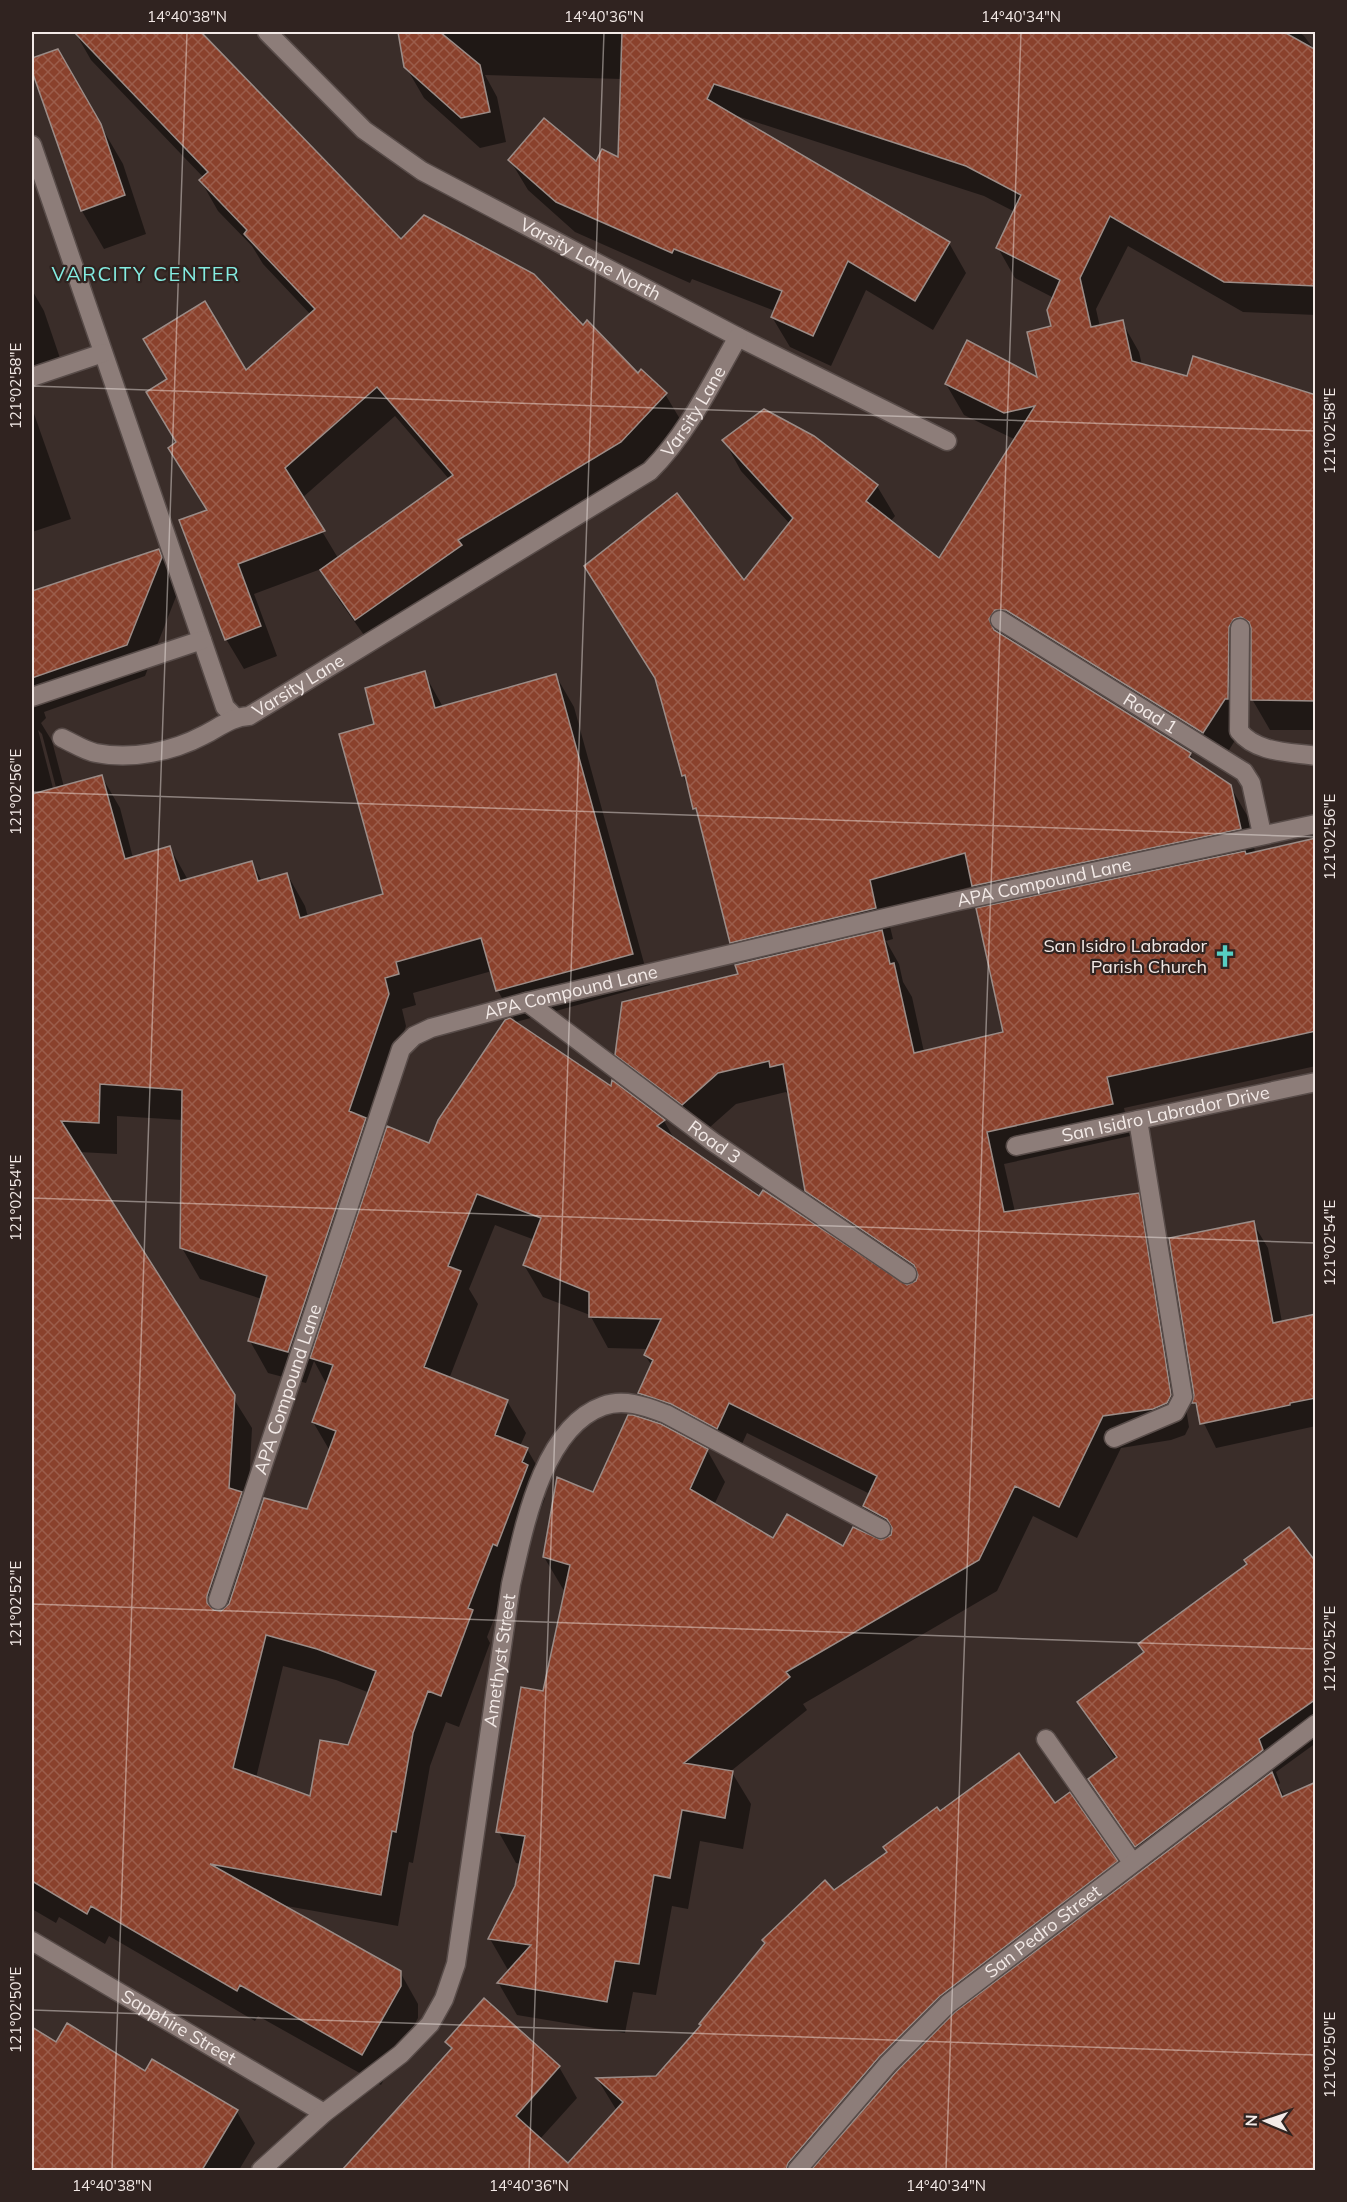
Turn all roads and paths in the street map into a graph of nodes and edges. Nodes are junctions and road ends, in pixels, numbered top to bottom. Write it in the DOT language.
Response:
graph roads {
  1 [pos="267,32"];
  2 [pos="32,145"];
  3 [pos="738,338"];
  4 [pos="104,352"];
  5 [pos="32,376"];
  6 [pos="947,441"];
  7 [pos="1000,620"];
  8 [pos="1239,628"];
  9 [pos="202,640"];
  10 [pos="32,697"];
  11 [pos="235,717"];
  12 [pos="62,738"];
  13 [pos="1316,756"];
  14 [pos="1316,824"];
  15 [pos="1262,834"];
  16 [pos="527,1002"];
  17 [pos="1316,1082"];
  18 [pos="1138,1119"];
  19 [pos="1016,1146"];
  20 [pos="907,1274"];
  21 [pos="1114,1438"];
  22 [pos="881,1529"];
  23 [pos="218,1600"];
  24 [pos="1316,1724"];
  25 [pos="1046,1739"];
  26 [pos="1132,1862"];
  27 [pos="32,1941"];
  28 [pos="324,2113"];
  29 [pos="261,2170"];
  30 [pos="798,2170"];
  1 -- 3 [label="street, Varsity Lane North"];
  2 -- 4 [label="street, Varsity Lane"];
  3 -- 6 [label="street, Varsity Lane North"];
  3 -- 11 [label="street, Varsity Lane"];
  4 -- 5 [label="street"];
  4 -- 9 [label="street, Varsity Lane"];
  7 -- 15 [label="street, Road 1"];
  8 -- 13 [label="street"];
  9 -- 10 [label="street"];
  9 -- 11 [label="street, Varsity Lane"];
  11 -- 12 [label="street"];
  14 -- 15 [label="street, APA Compound Lane"];
  15 -- 16 [label="street, APA Compound Lane"];
  16 -- 20 [label="street, Road 3"];
  16 -- 23 [label="street, APA Compound Lane"];
  17 -- 18 [label="street, San Isidro Labrador Drive"];
  18 -- 19 [label="street, San Isidro Labrador Drive"];
  18 -- 21 [label="street"];
  22 -- 28 [label="street, Amethyst Street"];
  24 -- 26 [label="street, San Pedro Street"];
  25 -- 26 [label="street"];
  26 -- 30 [label="street, San Pedro Street"];
  27 -- 28 [label="street, Sapphire Street"];
  28 -- 29 [label="street, Amethyst Street"];
}
